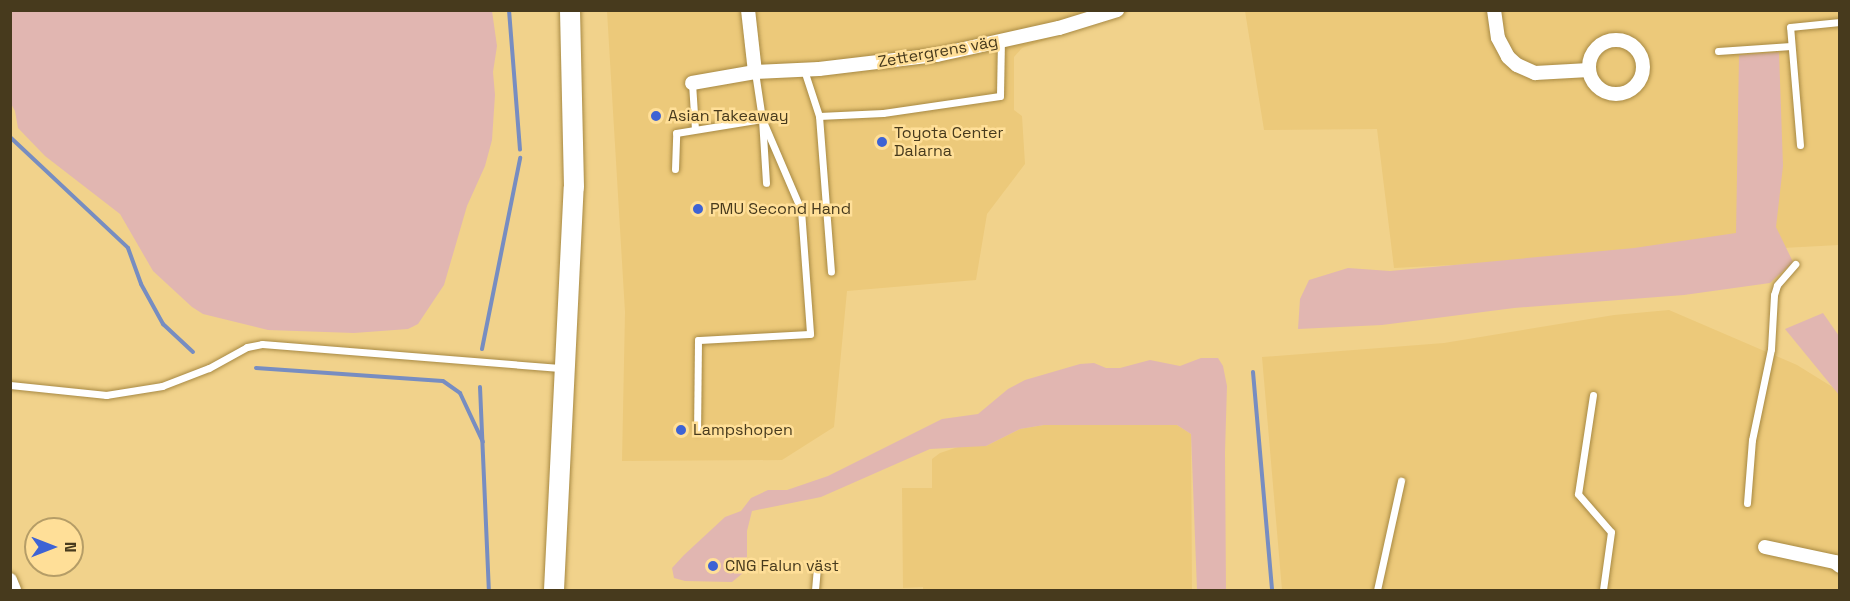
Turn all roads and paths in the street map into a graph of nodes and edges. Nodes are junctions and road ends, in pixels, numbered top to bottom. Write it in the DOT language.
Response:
graph roads {
  1 [pos="564,10"];
  2 [pos="570,10"];
  3 [pos="748,10"];
  4 [pos="1117,10"];
  5 [pos="1494,10"];
  6 [pos="1839,22"];
  7 [pos="1001,41"];
  8 [pos="1791,46"];
  9 [pos="1718,51"];
  10 [pos="804,70"];
  11 [pos="1589,70"];
  12 [pos="755,72"];
  13 [pos="573,74"];
  14 [pos="692,83"];
  15 [pos="819,116"];
  16 [pos="762,119"];
  17 [pos="695,129"];
  18 [pos="1800,145"];
  19 [pos="675,169"];
  20 [pos="766,183"];
  21 [pos="1795,264"];
  22 [pos="831,272"];
  23 [pos="567,368"];
  24 [pos="10,385"];
  25 [pos="1593,395"];
  26 [pos="697,430"];
  27 [pos="1401,481"];
  28 [pos="1747,503"];
  29 [pos="1765,548"];
  30 [pos="1839,566"];
  31 [pos="818,568"];
  32 [pos="10,580"];
  33 [pos="14,591"];
  34 [pos="554,591"];
  35 [pos="815,591"];
  36 [pos="1377,591"];
  37 [pos="1603,591"];
  1 -- 13 [label="main road"];
  2 -- 13 [label="main road"];
  3 -- 12 [label="street"];
  4 -- 7 [label="street, Zettergrens väg"];
  5 -- 11 [label="street"];
  6 -- 8 [label="lane"];
  7 -- 10 [label="street, Zettergrens väg"];
  7 -- 15 [label="lane"];
  8 -- 9 [label="lane"];
  8 -- 18 [label="lane"];
  10 -- 12 [label="street, Zettergrens väg"];
  10 -- 15 [label="lane"];
  12 -- 14 [label="street, Zettergrens väg"];
  12 -- 16 [label="lane"];
  13 -- 23 [label="main road"];
  14 -- 17 [label="lane"];
  15 -- 22 [label="lane"];
  16 -- 17 [label="lane"];
  16 -- 20 [label="lane"];
  16 -- 26 [label="lane"];
  17 -- 19 [label="lane"];
  21 -- 28 [label="lane"];
  23 -- 24 [label="lane"];
  23 -- 34 [label="main road"];
  25 -- 37 [label="lane"];
  27 -- 36 [label="lane"];
  29 -- 30 [label="street"];
  31 -- 35 [label="lane"];
  32 -- 33 [label="street"];
}
